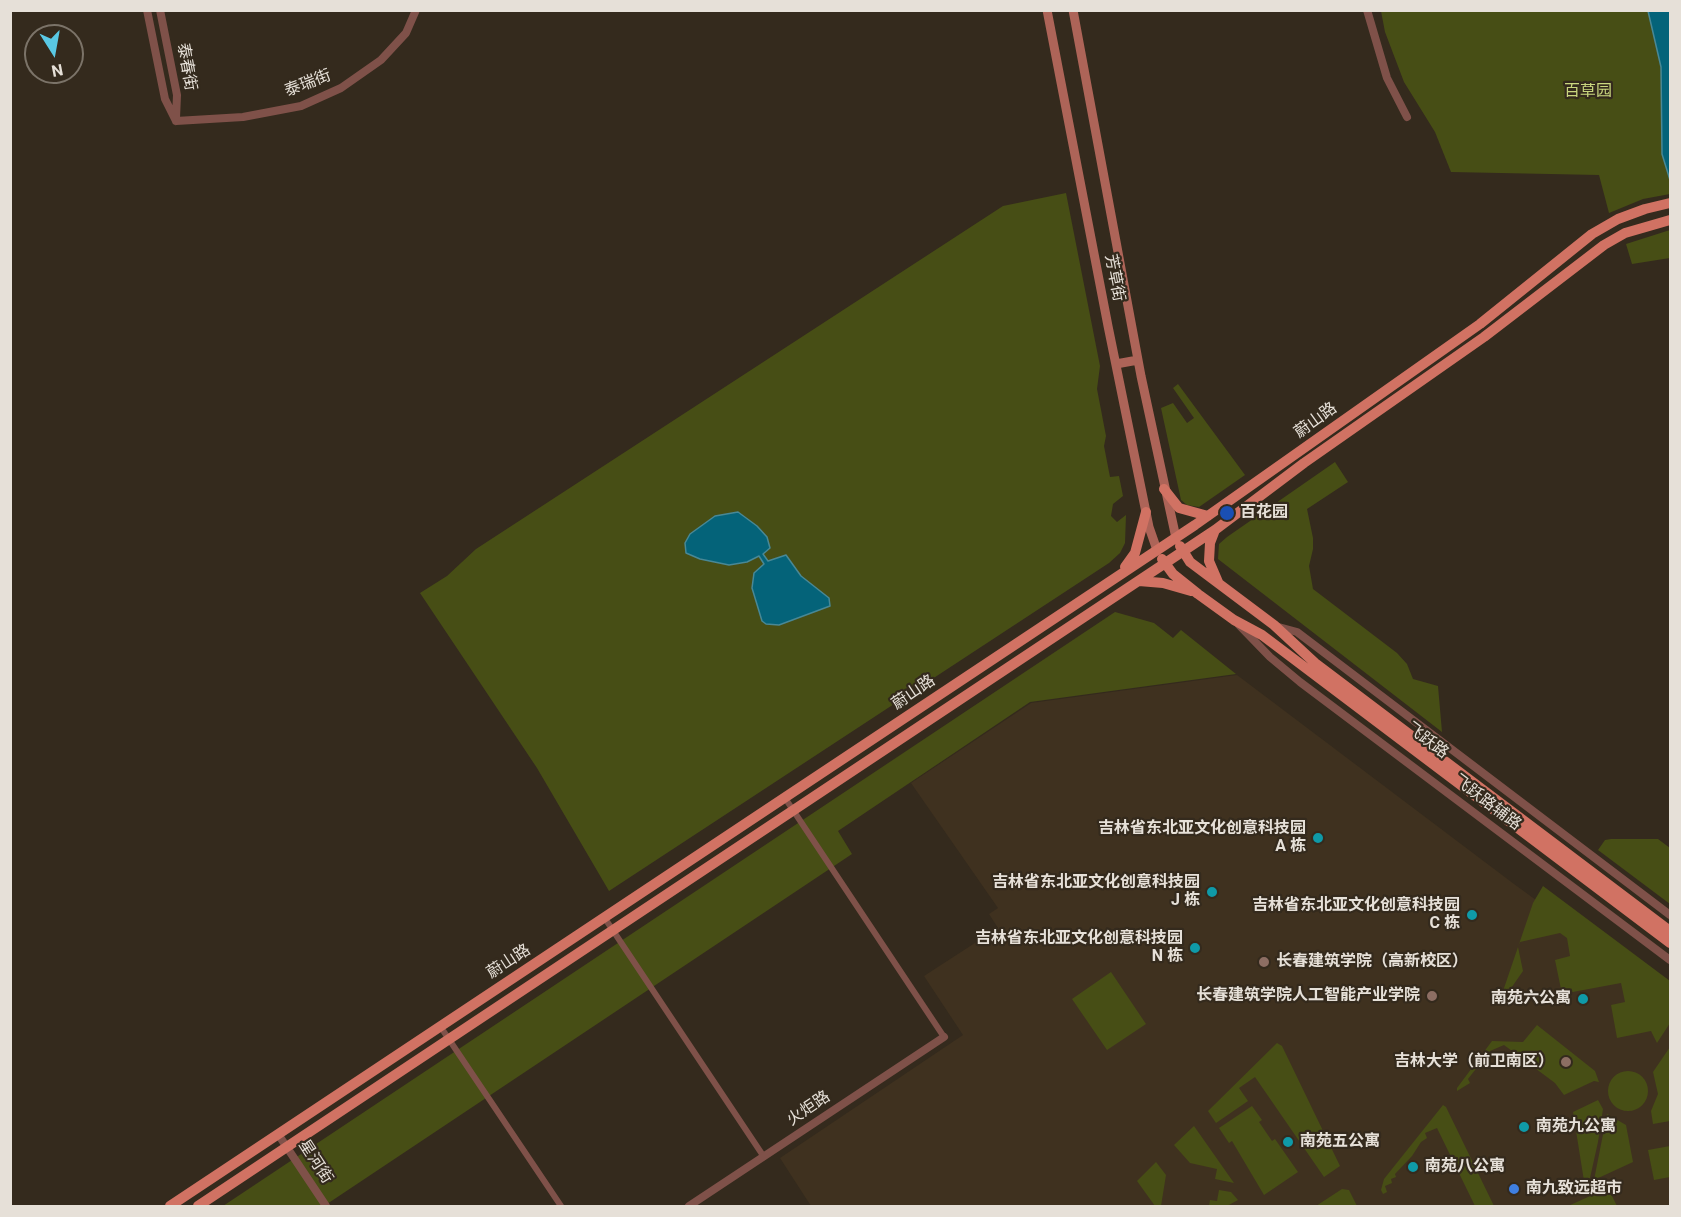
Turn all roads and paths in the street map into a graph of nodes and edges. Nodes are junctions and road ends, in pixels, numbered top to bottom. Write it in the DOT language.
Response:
graph roads {
  1 [pos="147,10"];
  2 [pos="160,10"];
  3 [pos="416,10"];
  4 [pos="1047,10"];
  5 [pos="1073,10"];
  6 [pos="1368,10"];
  7 [pos="1407,117"];
  8 [pos="176,121"];
  9 [pos="1671,203"];
  10 [pos="1671,220"];
  11 [pos="1138,360"];
  12 [pos="1116,364"];
  13 [pos="1164,489"];
  14 [pos="1146,512"];
  15 [pos="1208,516"];
  16 [pos="1215,530"];
  17 [pos="1176,537"];
  18 [pos="1157,550"];
  19 [pos="1183,551"];
  20 [pos="1164,564"];
  21 [pos="1119,574"];
  22 [pos="1139,581"];
  23 [pos="1218,582"];
  24 [pos="1198,594"];
  25 [pos="1234,620"];
  26 [pos="1274,625"];
  27 [pos="1398,755"];
  28 [pos="1424,757"];
  29 [pos="1469,791"];
  30 [pos="785,798"];
  31 [pos="793,810"];
  32 [pos="1485,820"];
  33 [pos="1671,915"];
  34 [pos="604,917"];
  35 [pos="614,931"];
  36 [pos="1671,931"];
  37 [pos="1671,943"];
  38 [pos="1671,960"];
  39 [pos="440,1025"];
  40 [pos="944,1037"];
  41 [pos="449,1040"];
  42 [pos="278,1134"];
  43 [pos="287,1147"];
  44 [pos="764,1157"];
  45 [pos="170,1206"];
  46 [pos="198,1206"];
  47 [pos="326,1206"];
  48 [pos="561,1206"];
  49 [pos="689,1206"];
  1 -- 8 [label="street, 泰春街"];
  2 -- 8 [label="street, 泰春街"];
  3 -- 8 [label="street, 泰瑞街"];
  4 -- 12 [label="main road, 芳草街"];
  5 -- 11 [label="main road, 芳草街"];
  6 -- 7 [label="street"];
  9 -- 15 [label="main road, 蔚山路"];
  10 -- 16 [label="main road, 蔚山路"];
  11 -- 12 [label="main road"];
  11 -- 13 [label="main road, 芳草街"];
  12 -- 14 [label="main road, 芳草街"];
  13 -- 15 [label="main road"];
  13 -- 17 [label="main road, 芳草街"];
  14 -- 18 [label="main road, 芳草街"];
  14 -- 21 [label="main road"];
  15 -- 17 [label="main road, 蔚山路"];
  16 -- 19 [label="main road, 蔚山路"];
  16 -- 23 [label="main road"];
  17 -- 18 [label="main road, 蔚山路"];
  17 -- 19 [label="main road, 飞跃路"];
  18 -- 20 [label="main road"];
  18 -- 21 [label="main road, 蔚山路"];
  19 -- 20 [label="main road, 蔚山路"];
  19 -- 23 [label="main road, 飞跃路"];
  20 -- 22 [label="main road, 蔚山路"];
  20 -- 24 [label="main road, 飞跃路"];
  21 -- 30 [label="main road, 蔚山路"];
  22 -- 24 [label="main road"];
  22 -- 31 [label="main road, 蔚山路"];
  23 -- 26 [label="main road, 飞跃路"];
  24 -- 25 [label="main road, 飞跃路"];
  25 -- 27 [label="street, 飞跃路辅路"];
  25 -- 28 [label="main road, 飞跃路"];
  26 -- 33 [label="street, 飞跃路辅路"];
  26 -- 36 [label="main road, 飞跃路"];
  27 -- 28 [label="street"];
  27 -- 32 [label="street, 飞跃路辅路"];
  28 -- 29 [label="main road, 飞跃路"];
  29 -- 32 [label="street"];
  29 -- 37 [label="main road, 飞跃路"];
  30 -- 31 [label="street"];
  30 -- 34 [label="main road, 蔚山路"];
  31 -- 35 [label="main road, 蔚山路"];
  31 -- 40 [label="street"];
  32 -- 38 [label="street, 飞跃路辅路"];
  34 -- 35 [label="street"];
  34 -- 39 [label="main road, 蔚山路"];
  35 -- 41 [label="main road, 蔚山路"];
  35 -- 44 [label="street"];
  39 -- 41 [label="street"];
  39 -- 42 [label="main road, 蔚山路"];
  40 -- 44 [label="street, 火炬路"];
  41 -- 43 [label="main road, 蔚山路"];
  41 -- 48 [label="street"];
  42 -- 43 [label="street, 星河街"];
  42 -- 45 [label="main road, 蔚山路"];
  43 -- 46 [label="main road, 蔚山路"];
  43 -- 47 [label="street, 星河街"];
  44 -- 49 [label="street, 火炬路"];
}
